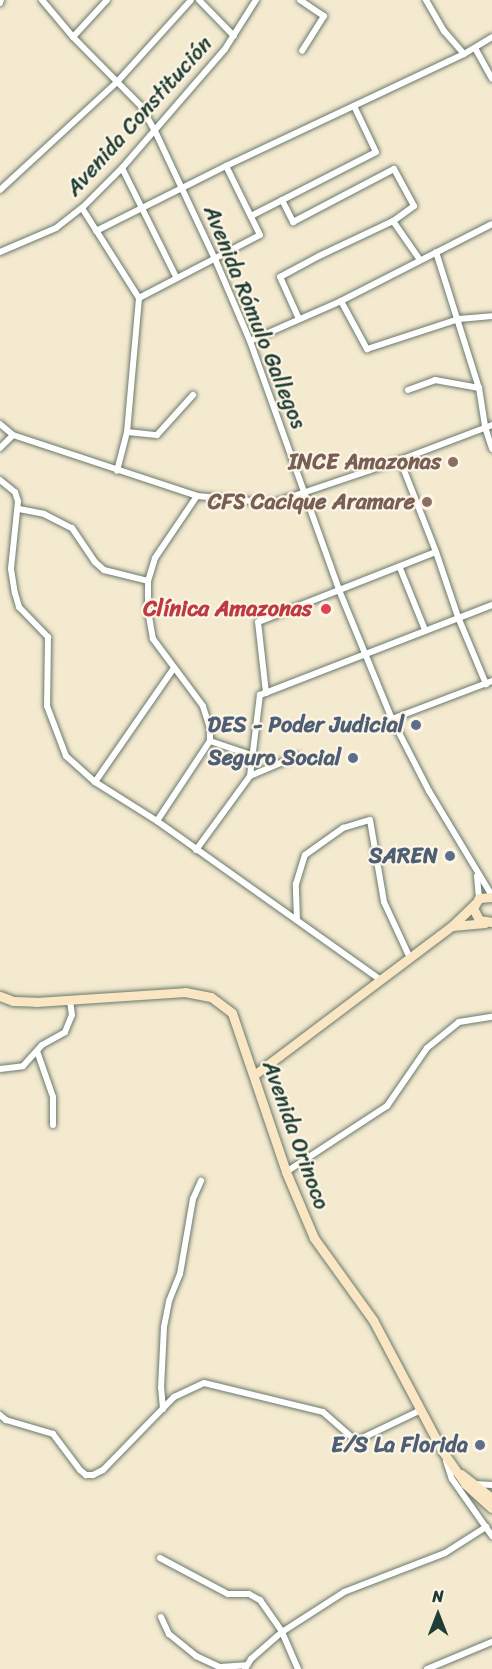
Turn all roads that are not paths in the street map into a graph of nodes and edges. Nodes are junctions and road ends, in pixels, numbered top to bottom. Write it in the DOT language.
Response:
graph roads {
  1 [pos="42,0"];
  2 [pos="107,0"];
  3 [pos="191,0"];
  4 [pos="199,0"];
  5 [pos="256,0"];
  6 [pos="300,0"];
  7 [pos="426,0"];
  8 [pos="234,36"];
  9 [pos="73,37"];
  10 [pos="492,37"];
  11 [pos="475,48"];
  12 [pos="302,51"];
  13 [pos="464,54"];
  14 [pos="492,79"];
  15 [pos="117,82"];
  16 [pos="354,106"];
  17 [pos="155,131"];
  18 [pos="226,166"];
  19 [pos="122,168"];
  20 [pos="182,188"];
  21 [pos="0,190"];
  22 [pos="282,200"];
  23 [pos="82,207"];
  24 [pos="143,209"];
  25 [pos="251,216"];
  26 [pos="393,221"];
  27 [pos="492,224"];
  28 [pos="96,231"];
  29 [pos="0,252"];
  30 [pos="436,252"];
  31 [pos="215,259"];
  32 [pos="420,260"];
  33 [pos="176,277"];
  34 [pos="139,298"];
  35 [pos="341,301"];
  36 [pos="492,316"];
  37 [pos="299,319"];
  38 [pos="459,319"];
  39 [pos="250,341"];
  40 [pos="479,388"];
  41 [pos="408,390"];
  42 [pos="193,394"];
  43 [pos="0,424"];
  44 [pos="488,426"];
  45 [pos="127,432"];
  46 [pos="13,435"];
  47 [pos="1,445"];
  48 [pos="492,449"];
  49 [pos="400,460"];
  50 [pos="117,471"];
  51 [pos="0,480"];
  52 [pos="305,492"];
  53 [pos="197,496"];
  54 [pos="19,509"];
  55 [pos="436,552"];
  56 [pos="400,568"];
  57 [pos="148,581"];
  58 [pos="339,590"];
  59 [pos="492,605"];
  60 [pos="458,617"];
  61 [pos="425,630"];
  62 [pos="363,654"];
  63 [pos="174,668"];
  64 [pos="489,683"];
  65 [pos="266,693"];
  66 [pos="392,719"];
  67 [pos="210,741"];
  68 [pos="251,755"];
  69 [pos="297,756"];
  70 [pos="250,776"];
  71 [pos="95,782"];
  72 [pos="157,821"];
  73 [pos="196,850"];
  74 [pos="476,872"];
  75 [pos="492,896"];
  76 [pos="477,901"];
  77 [pos="297,920"];
  78 [pos="491,922"];
  79 [pos="452,926"];
  80 [pos="410,958"];
  81 [pos="381,980"];
  82 [pos="0,996"];
  83 [pos="70,1001"];
  84 [pos="492,1017"];
  85 [pos="37,1051"];
  86 [pos="0,1070"];
  87 [pos="254,1075"];
  88 [pos="53,1125"];
  89 [pos="286,1172"];
  90 [pos="201,1182"];
  91 [pos="163,1409"];
  92 [pos="421,1410"];
  93 [pos="0,1415"];
  94 [pos="443,1452"];
  95 [pos="456,1470"];
  96 [pos="465,1484"];
  97 [pos="476,1484"];
  98 [pos="492,1485"];
  99 [pos="492,1498"];
  100 [pos="492,1508"];
  101 [pos="486,1527"];
  102 [pos="492,1536"];
  103 [pos="160,1558"];
  104 [pos="161,1617"];
  105 [pos="282,1632"];
  106 [pos="492,1642"];
  107 [pos="246,1667"];
  108 [pos="298,1669"];
  109 [pos="427,1669"];
  1 -- 9 [label="street, Avenida Rómulo Gallegos"];
  2 -- 9 [label="street"];
  3 -- 15 [label="street"];
  4 -- 8 [label="street"];
  5 -- 8 [label="street, Avenida Constitución"];
  6 -- 12 [label="street"];
  7 -- 13 [label="street"];
  8 -- 17 [label="street, Avenida Constitución"];
  9 -- 15 [label="street, Avenida Rómulo Gallegos"];
  10 -- 11 [label="street"];
  11 -- 13 [label="street"];
  11 -- 14 [label="street"];
  13 -- 16 [label="street"];
  15 -- 17 [label="street, Avenida Rómulo Gallegos"];
  15 -- 21 [label="street"];
  16 -- 18 [label="street"];
  16 -- 22 [label="street"];
  17 -- 19 [label="street, Avenida Constitución"];
  17 -- 20 [label="street, Avenida Rómulo Gallegos"];
  18 -- 20 [label="street"];
  18 -- 25 [label="street"];
  19 -- 23 [label="street, Avenida Constitución"];
  19 -- 24 [label="street"];
  20 -- 24 [label="street"];
  20 -- 31 [label="street, Avenida Rómulo Gallegos"];
  22 -- 25 [label="street"];
  22 -- 26 [label="street"];
  23 -- 28 [label="street"];
  23 -- 29 [label="street, Avenida Constitución"];
  24 -- 28 [label="street"];
  24 -- 33 [label="street"];
  25 -- 31 [label="street"];
  26 -- 32 [label="street"];
  26 -- 37 [label="street"];
  27 -- 30 [label="street"];
  28 -- 34 [label="street"];
  30 -- 32 [label="street"];
  30 -- 38 [label="street"];
  31 -- 33 [label="street"];
  31 -- 39 [label="street, Avenida Rómulo Gallegos"];
  32 -- 35 [label="street"];
  33 -- 34 [label="street"];
  34 -- 45 [label="street"];
  35 -- 37 [label="street"];
  35 -- 38 [label="street"];
  36 -- 38 [label="street"];
  37 -- 39 [label="street"];
  38 -- 40 [label="street"];
  39 -- 52 [label="street, Avenida Rómulo Gallegos"];
  40 -- 41 [label="street"];
  40 -- 44 [label="street"];
  42 -- 45 [label="street"];
  43 -- 46 [label="street"];
  44 -- 48 [label="street"];
  44 -- 49 [label="street"];
  45 -- 50 [label="street"];
  46 -- 47 [label="street"];
  46 -- 50 [label="street"];
  49 -- 52 [label="street"];
  49 -- 55 [label="street"];
  50 -- 53 [label="street"];
  51 -- 54 [label="street"];
  52 -- 53 [label="street"];
  52 -- 58 [label="street, Avenida Rómulo Gallegos"];
  53 -- 57 [label="street"];
  54 -- 57 [label="street"];
  54 -- 71 [label="street"];
  55 -- 56 [label="street"];
  55 -- 60 [label="street"];
  56 -- 58 [label="street"];
  56 -- 61 [label="street"];
  57 -- 63 [label="street"];
  58 -- 62 [label="street, Avenida Rómulo Gallegos"];
  58 -- 65 [label="street"];
  59 -- 60 [label="street"];
  60 -- 61 [label="street"];
  60 -- 64 [label="street"];
  61 -- 62 [label="street"];
  62 -- 65 [label="street"];
  62 -- 66 [label="street, Avenida Rómulo Gallegos"];
  63 -- 67 [label="street"];
  63 -- 71 [label="street"];
  64 -- 66 [label="street"];
  65 -- 68 [label="street"];
  66 -- 74 [label="street, Avenida Rómulo Gallegos"];
  67 -- 68 [label="street"];
  67 -- 72 [label="street"];
  68 -- 70 [label="street"];
  69 -- 70 [label="street"];
  70 -- 73 [label="street"];
  71 -- 72 [label="street"];
  72 -- 73 [label="street"];
  73 -- 77 [label="street"];
  74 -- 75 [label="street, Avenida Rómulo Gallegos"];
  74 -- 76 [label="street, Avenida Rómulo Gallegos"];
  75 -- 76 [label="main road"];
  76 -- 78 [label="main road"];
  76 -- 79 [label="main road"];
  77 -- 80 [label="street"];
  77 -- 81 [label="street"];
  78 -- 79 [label="main road"];
  79 -- 80 [label="main road"];
  80 -- 81 [label="main road"];
  81 -- 87 [label="main road"];
  82 -- 83 [label="main road, Avenida Orinoco"];
  83 -- 85 [label="street"];
  83 -- 87 [label="main road, Avenida Orinoco"];
  84 -- 89 [label="street"];
  85 -- 86 [label="street"];
  85 -- 88 [label="street"];
  87 -- 89 [label="main road, Avenida Orinoco"];
  89 -- 92 [label="main road, Avenida Orinoco"];
  90 -- 91 [label="street"];
  91 -- 92 [label="street"];
  91 -- 93 [label="street"];
  92 -- 94 [label="main road, Avenida Orinoco"];
  94 -- 95 [label="main road, Avenida Orinoco"];
  94 -- 101 [label="street"];
  95 -- 96 [label="main road, Avenida Orinoco"];
  95 -- 97 [label="main road, Avenida Orinoco"];
  96 -- 97 [label="street"];
  96 -- 100 [label="main road, Avenida Orinoco"];
  97 -- 98 [label="street"];
  97 -- 99 [label="main road, Avenida Orinoco"];
  101 -- 102 [label="street"];
  101 -- 105 [label="street"];
  103 -- 105 [label="street"];
  104 -- 107 [label="street"];
  105 -- 107 [label="street"];
  105 -- 108 [label="street"];
  106 -- 109 [label="street"];
}
